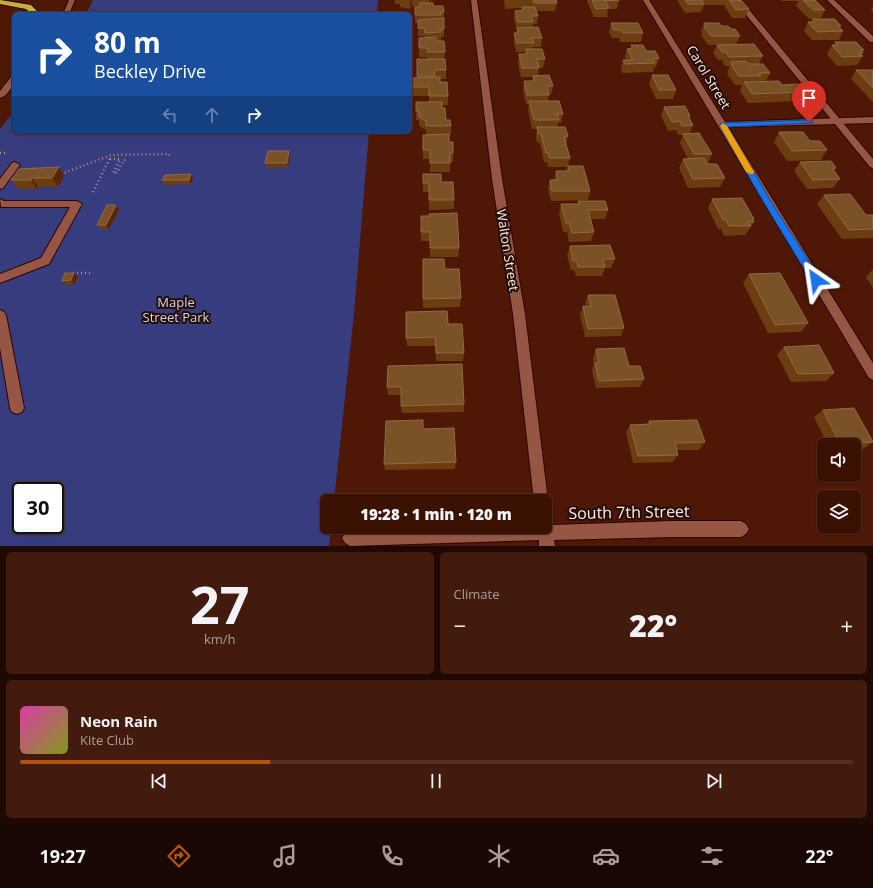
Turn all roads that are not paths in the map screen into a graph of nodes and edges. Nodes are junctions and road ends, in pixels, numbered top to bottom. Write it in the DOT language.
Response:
graph roads {
  1 [pos="72,0"];
  2 [pos="474,0"];
  3 [pos="646,0"];
  4 [pos="737,0"];
  5 [pos="830,0"];
  6 [pos="0,2"];
  7 [pos="34,12"];
  8 [pos="67,12"];
  9 [pos="873,40"];
  10 [pos="12,81"];
  11 [pos="0,96"];
  12 [pos="873,120"];
  13 [pos="837,121"];
  14 [pos="723,125"];
  15 [pos="15,165"];
  16 [pos="873,165"];
  17 [pos="0,186"];
  18 [pos="0,204"];
  19 [pos="0,279"];
  20 [pos="0,315"];
  21 [pos="873,374"];
  22 [pos="17,408"];
  23 [pos="540,494"];
  24 [pos="741,529"];
  25 [pos="546,535"];
  26 [pos="350,538"];
  1 -- 8 [label="street"];
  2 -- 23 [label="street, Walton Street"];
  3 -- 14 [label="street, Carol Street"];
  4 -- 13 [label="street"];
  5 -- 9 [label="street"];
  6 -- 7 [label="highway"];
  10 -- 11 [label="street"];
  12 -- 13 [label="street"];
  13 -- 14 [label="street"];
  13 -- 16 [label="street"];
  14 -- 21 [label="street, Carol Street"];
  15 -- 17 [label="street"];
  18 -- 19 [label="street"];
  20 -- 22 [label="street"];
  24 -- 25 [label="street, South 7th Street"];
  25 -- 26 [label="street, South 7th Street"];
}
